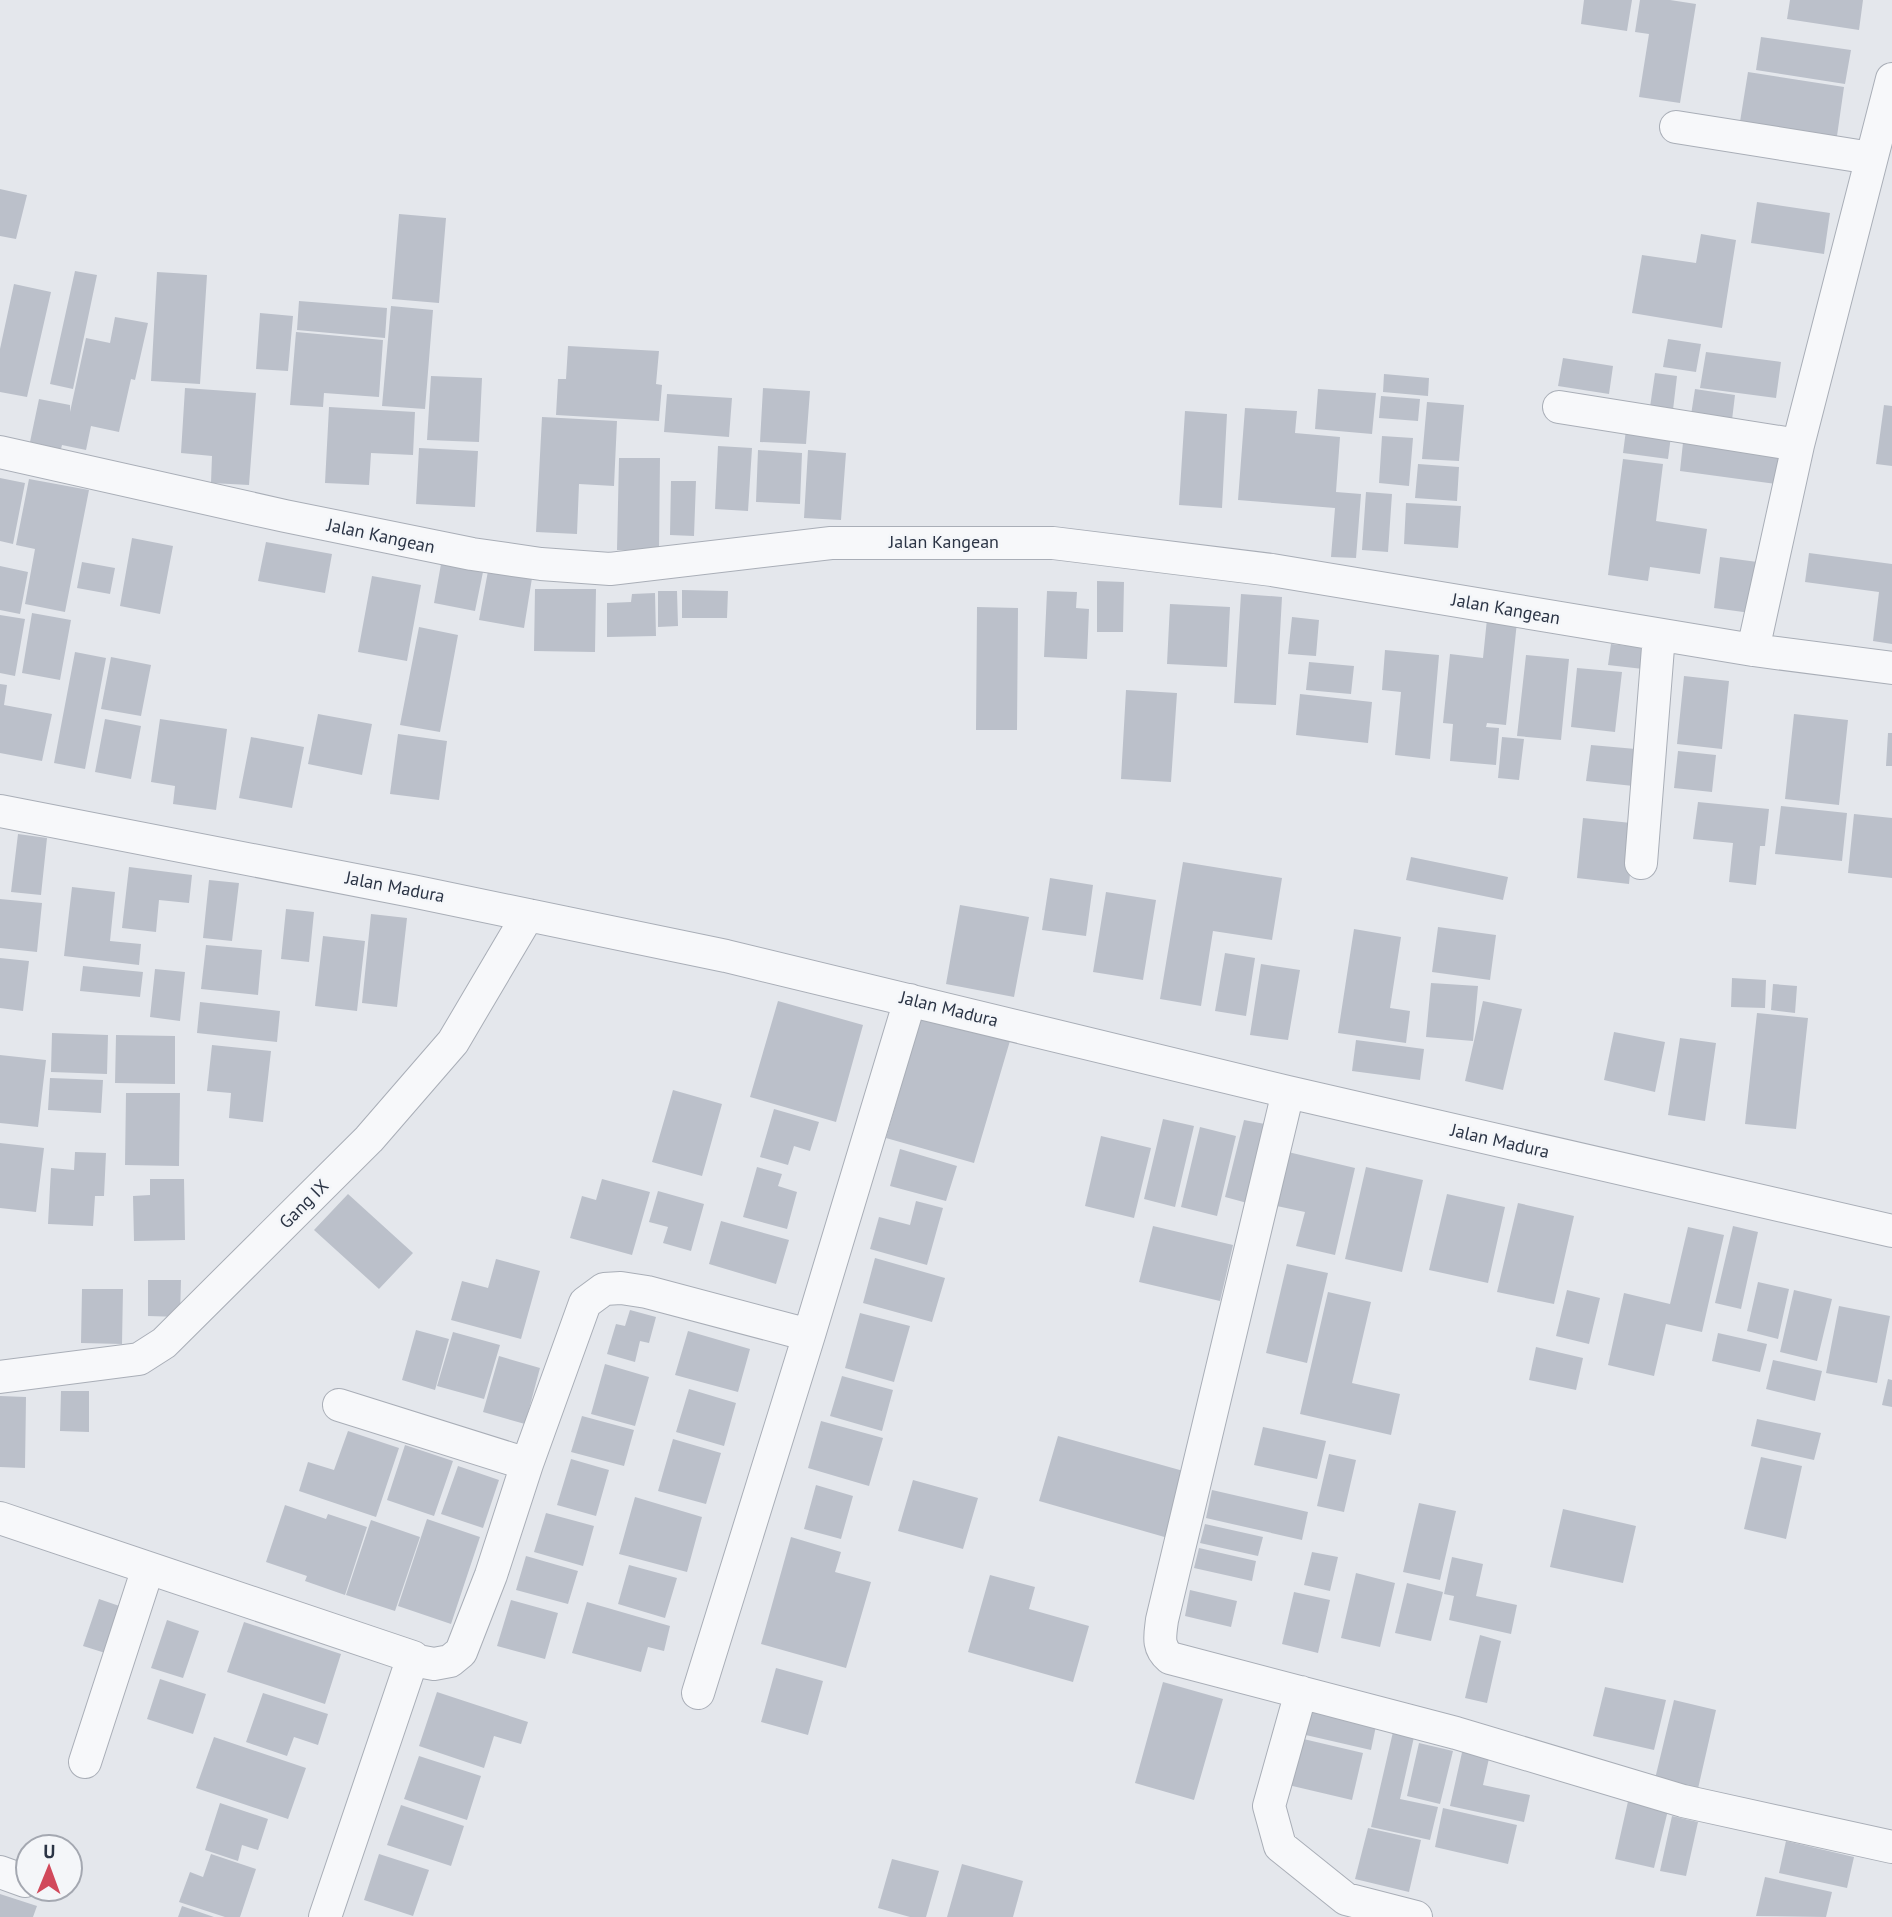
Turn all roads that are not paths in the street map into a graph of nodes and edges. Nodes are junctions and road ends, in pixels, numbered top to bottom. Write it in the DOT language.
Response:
graph roads {
  1 [pos="1892,79"];
  2 [pos="1676,127"];
  3 [pos="1871,158"];
  4 [pos="1559,407"];
  5 [pos="1798,445"];
  6 [pos="0,452"];
  7 [pos="1658,635"];
  8 [pos="1753,650"];
  9 [pos="1892,668"];
  10 [pos="0,811"];
  11 [pos="1641,863"];
  12 [pos="528,915"];
  13 [pos="910,1000"];
  14 [pos="1288,1092"];
  15 [pos="1892,1231"];
  16 [pos="809,1335"];
  17 [pos="0,1377"];
  18 [pos="339,1405"];
  19 [pos="527,1464"];
  20 [pos="0,1518"];
  21 [pos="148,1568"];
  22 [pos="413,1657"];
  23 [pos="1301,1692"];
  24 [pos="698,1693"];
  25 [pos="85,1762"];
  26 [pos="1892,1847"];
  27 [pos="1344,1908"];
  28 [pos="325,1917"];
  29 [pos="1416,1917"];
  1 -- 3 [label="street"];
  2 -- 3 [label="street"];
  3 -- 5 [label="street"];
  4 -- 5 [label="street"];
  5 -- 8 [label="street"];
  6 -- 7 [label="street, Jalan Kangean"];
  7 -- 8 [label="street, Jalan Kangean"];
  7 -- 11 [label="street"];
  8 -- 9 [label="street, Jalan Kangean"];
  10 -- 12 [label="street, Jalan Madura"];
  12 -- 13 [label="street, Jalan Madura"];
  12 -- 17 [label="street, Gang IX"];
  13 -- 14 [label="street, Jalan Madura"];
  13 -- 16 [label="street"];
  14 -- 15 [label="street, Jalan Madura"];
  14 -- 23 [label="street"];
  16 -- 19 [label="street"];
  16 -- 24 [label="street"];
  18 -- 19 [label="street"];
  19 -- 22 [label="street"];
  20 -- 21 [label="street"];
  21 -- 22 [label="street"];
  21 -- 25 [label="street"];
  22 -- 28 [label="street"];
  23 -- 26 [label="street"];
  23 -- 27 [label="street"];
  27 -- 29 [label="street"];
}
